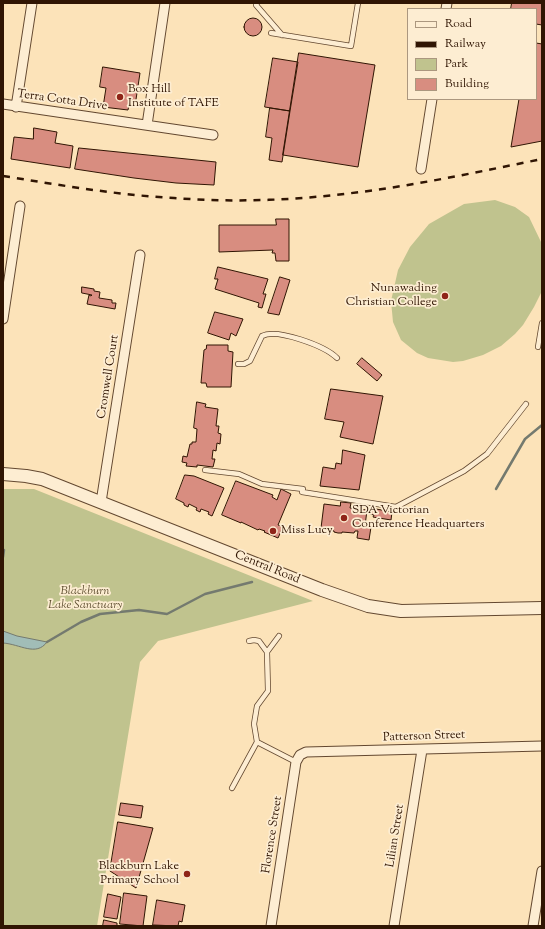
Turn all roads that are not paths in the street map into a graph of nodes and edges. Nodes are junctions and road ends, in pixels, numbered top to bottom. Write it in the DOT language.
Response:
graph roads {
  1 [pos="32,3"];
  2 [pos="165,3"];
  3 [pos="257,3"];
  4 [pos="358,3"];
  5 [pos="271,33"];
  6 [pos="282,34"];
  7 [pos="432,100"];
  8 [pos="3,104"];
  9 [pos="16,107"];
  10 [pos="147,125"];
  11 [pos="214,135"];
  12 [pos="421,169"];
  13 [pos="20,206"];
  14 [pos="140,255"];
  15 [pos="3,319"];
  16 [pos="542,323"];
  17 [pos="538,347"];
  18 [pos="336,358"];
  19 [pos="238,364"];
  20 [pos="526,404"];
  21 [pos="205,470"];
  22 [pos="3,474"];
  23 [pos="101,502"];
  24 [pos="542,608"];
  25 [pos="279,636"];
  26 [pos="249,640"];
  27 [pos="267,652"];
  28 [pos="257,742"];
  29 [pos="542,746"];
  30 [pos="422,750"];
  31 [pos="296,762"];
  32 [pos="232,788"];
  33 [pos="542,871"];
  34 [pos="271,926"];
  35 [pos="394,926"];
  36 [pos="533,926"];
  1 -- 9 [label="street"];
  2 -- 10 [label="street"];
  3 -- 6 [label="lane"];
  4 -- 6 [label="lane"];
  5 -- 6 [label="lane"];
  7 -- 12 [label="street"];
  8 -- 9 [label="street, Terra Cotta Drive"];
  9 -- 10 [label="street, Terra Cotta Drive"];
  10 -- 11 [label="street, Terra Cotta Drive"];
  13 -- 15 [label="street"];
  14 -- 23 [label="street, Cromwell Court"];
  16 -- 17 [label="lane"];
  18 -- 19 [label="lane"];
  20 -- 21 [label="lane"];
  22 -- 23 [label="street, Central Road"];
  23 -- 24 [label="street, Central Road"];
  25 -- 27 [label="lane"];
  26 -- 27 [label="lane"];
  27 -- 28 [label="lane"];
  28 -- 31 [label="lane"];
  28 -- 32 [label="lane"];
  29 -- 30 [label="street, Patterson Street"];
  30 -- 31 [label="street, Patterson Street"];
  30 -- 35 [label="street, Lilian Street"];
  31 -- 34 [label="street, Florence Street"];
  33 -- 36 [label="street"];
}
